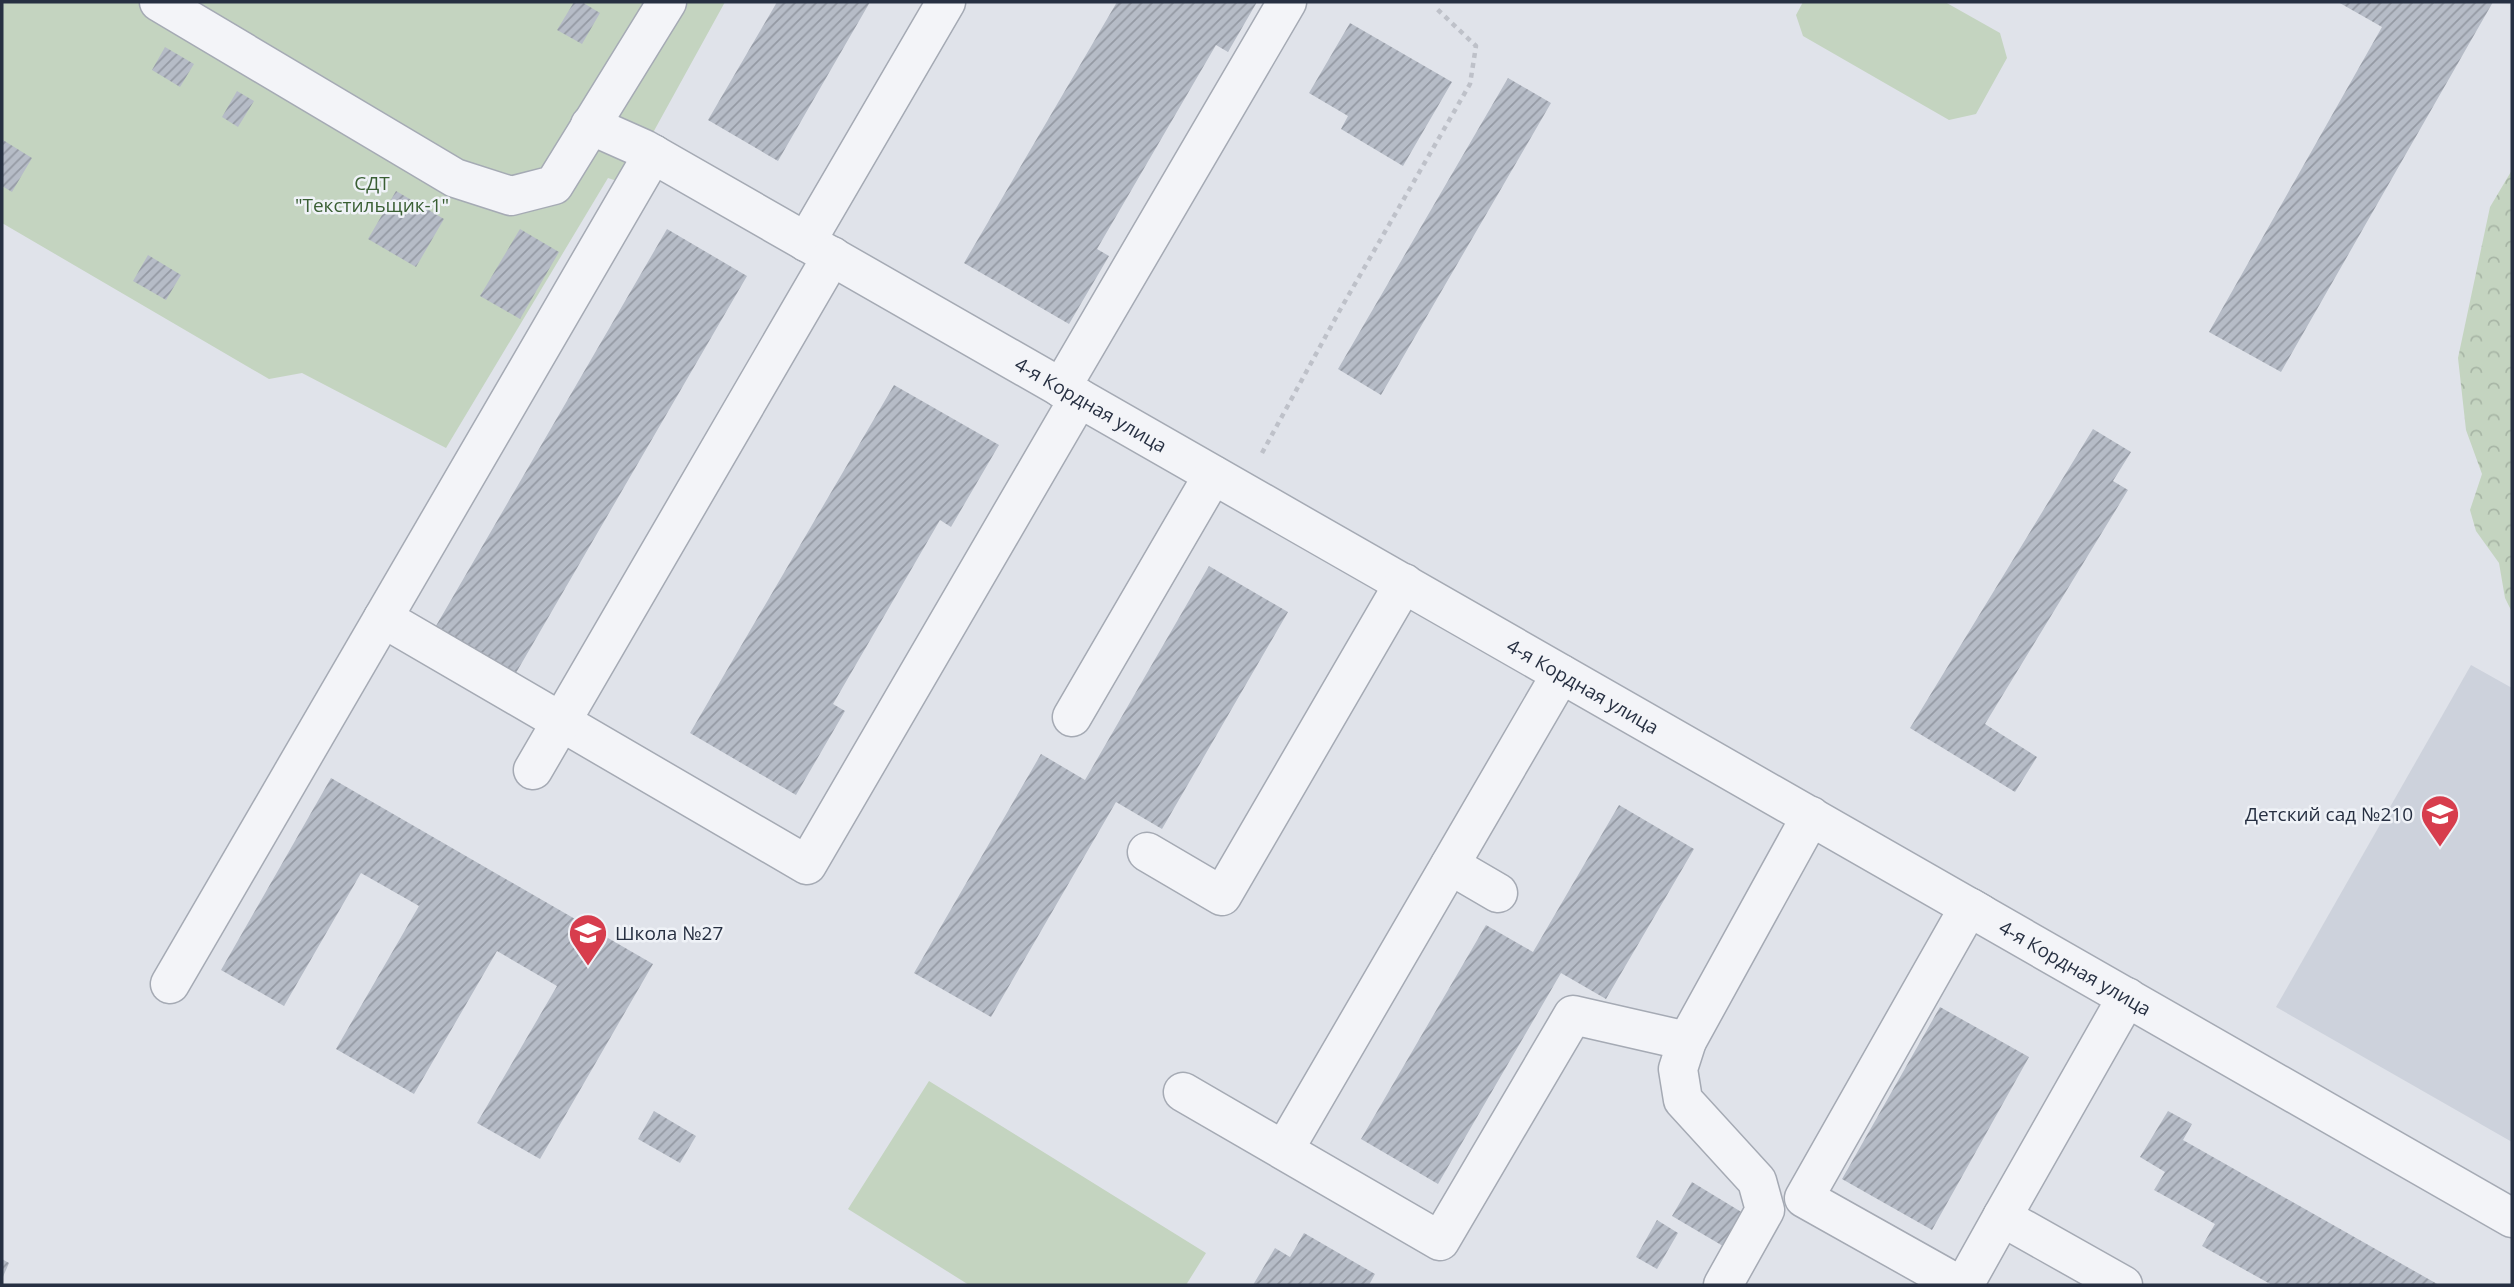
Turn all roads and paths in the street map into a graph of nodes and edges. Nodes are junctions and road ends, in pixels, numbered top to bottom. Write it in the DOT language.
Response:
graph roads {
  1 [pos="159,2"];
  2 [pos="667,2"];
  3 [pos="946,2"];
  4 [pos="1287,2"];
  5 [pos="1436,8"];
  6 [pos="590,125"];
  7 [pos="653,154"];
  8 [pos="819,249"];
  9 [pos="1070,393"];
  10 [pos="1228,483"];
  11 [pos="1404,583"];
  12 [pos="383,618"];
  13 [pos="1561,674"];
  14 [pos="1072,717"];
  15 [pos="561,722"];
  16 [pos="533,770"];
  17 [pos="1811,816"];
  18 [pos="1147,852"];
  19 [pos="1450,865"];
  20 [pos="1498,893"];
  21 [pos="1981,914"];
  22 [pos="170,984"];
  23 [pos="2127,997"];
  24 [pos="1687,1041"];
  25 [pos="1183,1092"];
  26 [pos="1284,1150"];
  27 [pos="2002,1217"];
  28 [pos="2512,1218"];
  29 [pos="1723,1285"];
  30 [pos="1961,1285"];
  31 [pos="2123,1285"];
  1 -- 6 [label="street"];
  2 -- 6 [label="street"];
  3 -- 8 [label="street"];
  4 -- 9 [label="street"];
  5 -- 10 [label="path"];
  6 -- 7 [label="street, 4-я Кордная улица"];
  7 -- 8 [label="street, 4-я Кордная улица"];
  7 -- 12 [label="street"];
  8 -- 9 [label="street, 4-я Кордная улица"];
  8 -- 15 [label="street"];
  9 -- 10 [label="street, 4-я Кордная улица"];
  9 -- 15 [label="street"];
  10 -- 11 [label="street, 4-я Кордная улица"];
  10 -- 14 [label="street"];
  11 -- 13 [label="street, 4-я Кордная улица"];
  11 -- 18 [label="street"];
  12 -- 15 [label="street"];
  12 -- 22 [label="street"];
  13 -- 17 [label="street, 4-я Кордная улица"];
  13 -- 19 [label="street"];
  15 -- 16 [label="street"];
  17 -- 21 [label="street, 4-я Кордная улица"];
  17 -- 24 [label="street"];
  19 -- 20 [label="street"];
  19 -- 26 [label="street"];
  21 -- 23 [label="street, 4-я Кордная улица"];
  21 -- 30 [label="street"];
  23 -- 27 [label="street"];
  23 -- 28 [label="street, 4-я Кордная улица"];
  24 -- 26 [label="street"];
  24 -- 29 [label="street"];
  25 -- 26 [label="street"];
  27 -- 30 [label="street"];
  27 -- 31 [label="street"];
}
